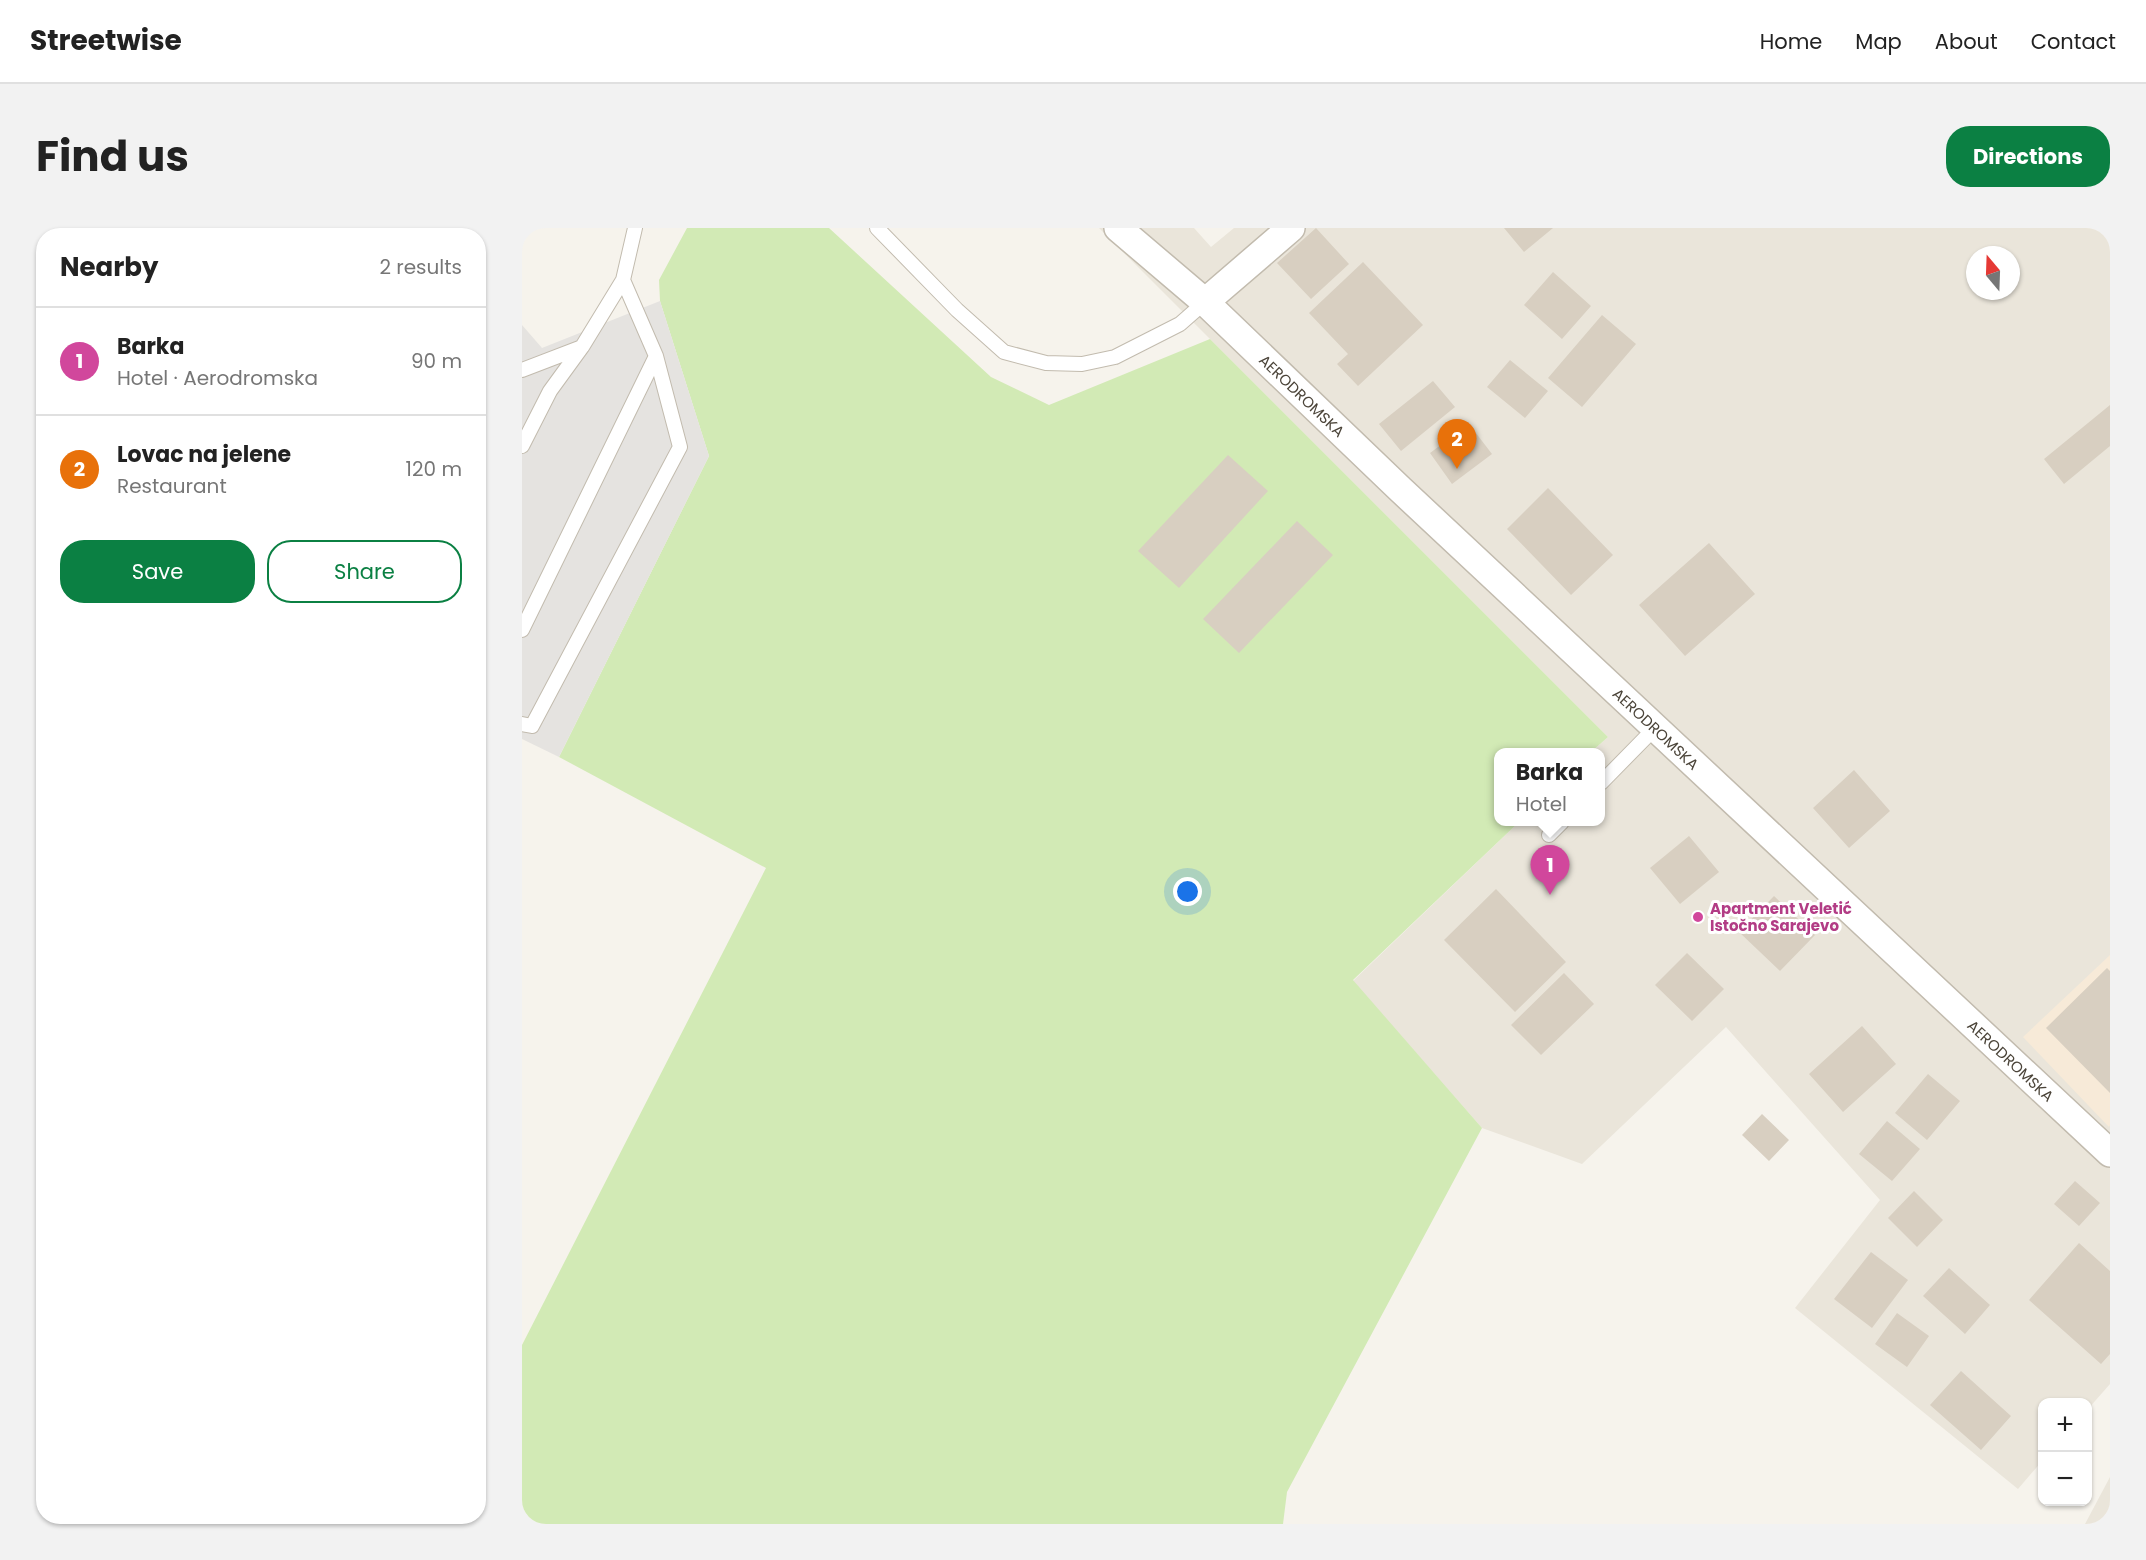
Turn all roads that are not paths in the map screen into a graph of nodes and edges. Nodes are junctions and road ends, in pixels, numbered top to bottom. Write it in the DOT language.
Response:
graph roads {
  1 [pos="635,228"];
  2 [pos="877,228"];
  3 [pos="1118,228"];
  4 [pos="1291,228"];
  5 [pos="623,280"];
  6 [pos="1205,302"];
  7 [pos="582,347"];
  8 [pos="656,356"];
  9 [pos="522,370"];
  10 [pos="522,446"];
  11 [pos="522,630"];
  12 [pos="522,724"];
  13 [pos="1655,728"];
  14 [pos="1605,779"];
  15 [pos="1558,826"];
  16 [pos="1549,835"];
  17 [pos="2110,1154"];
  1 -- 5 [label="lane"];
  2 -- 6 [label="lane"];
  3 -- 6 [label="street, AERODROMSKA"];
  4 -- 6 [label="street"];
  5 -- 7 [label="lane"];
  5 -- 8 [label="lane"];
  6 -- 13 [label="street, AERODROMSKA"];
  7 -- 9 [label="lane"];
  7 -- 10 [label="lane"];
  8 -- 11 [label="lane"];
  8 -- 12 [label="lane"];
  13 -- 14 [label="lane"];
  13 -- 17 [label="street, AERODROMSKA"];
  15 -- 16 [label="lane"];
}
